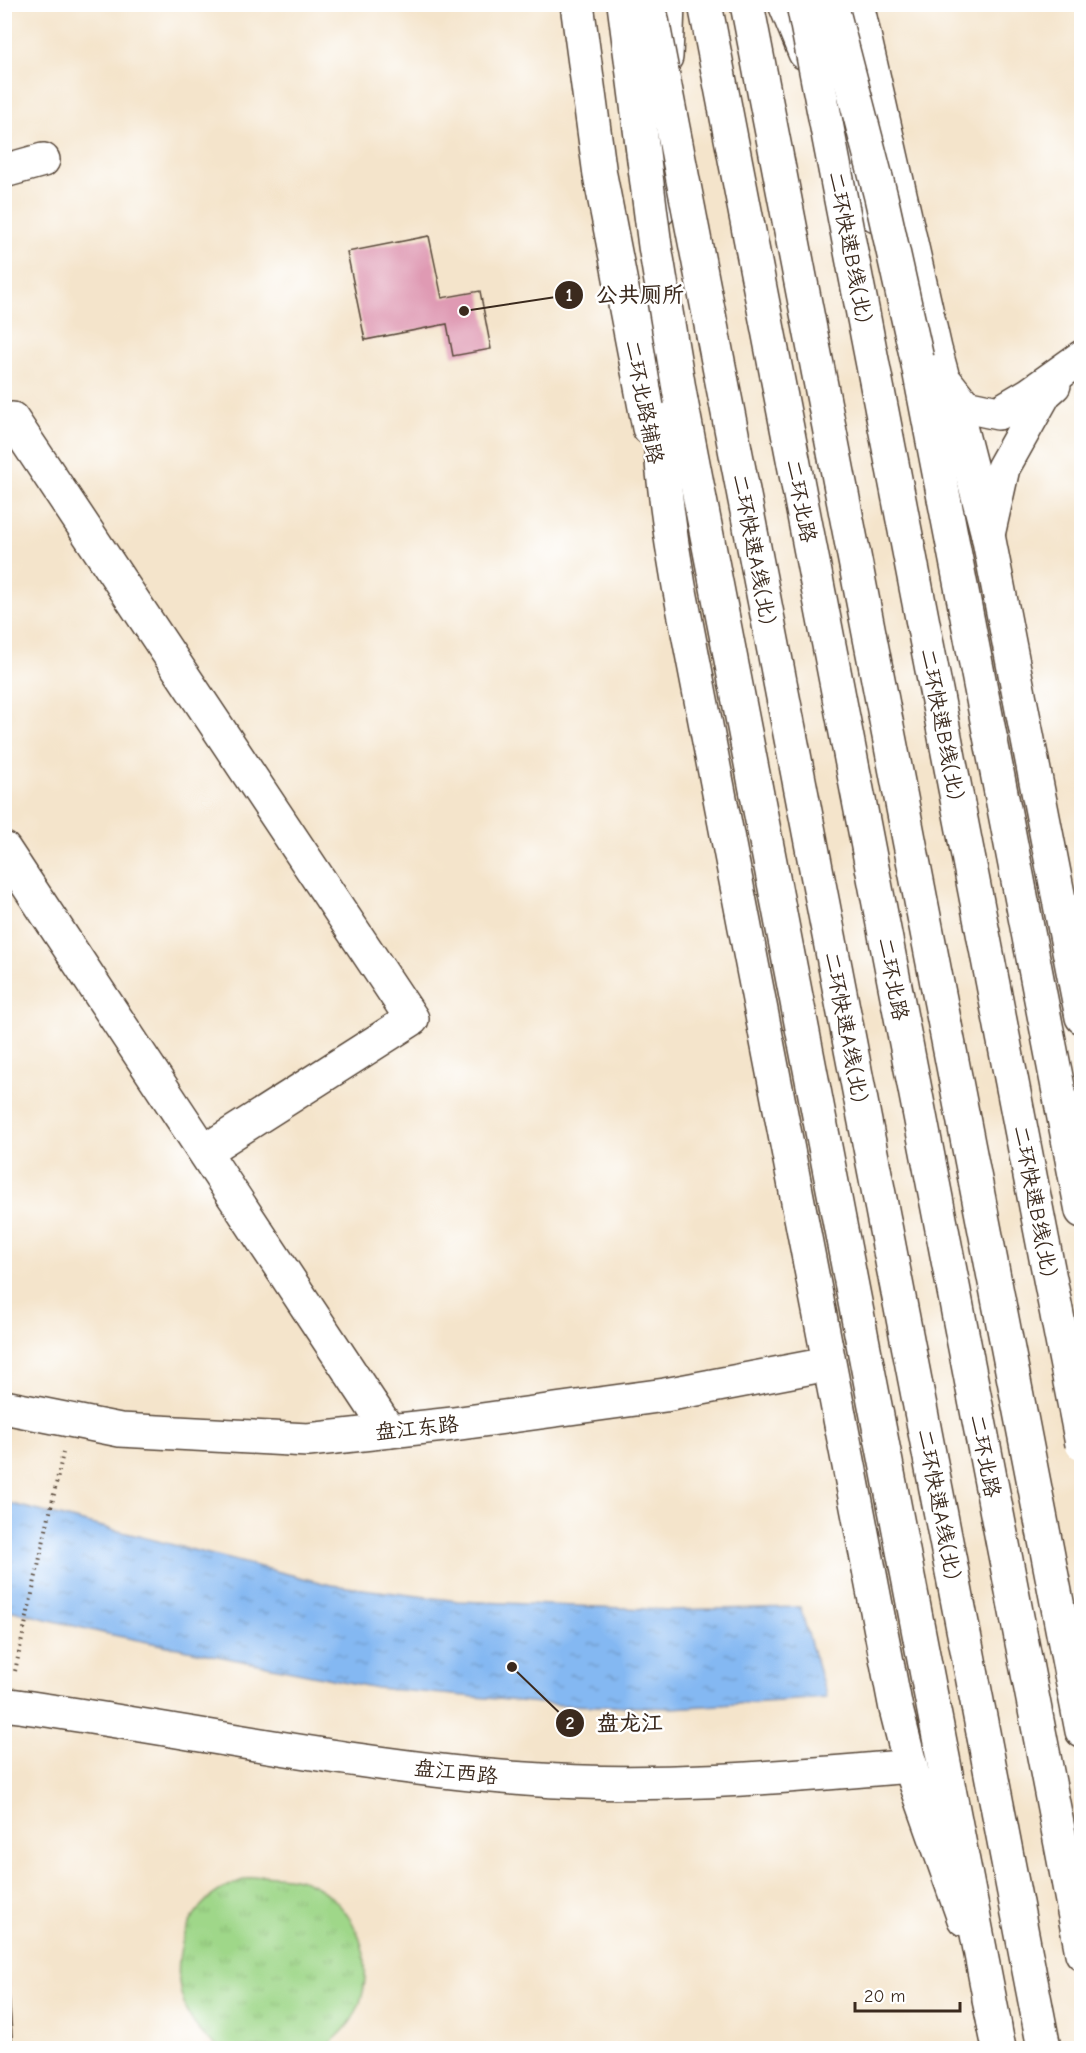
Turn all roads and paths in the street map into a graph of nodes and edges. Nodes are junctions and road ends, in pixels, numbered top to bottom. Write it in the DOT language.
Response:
graph roads {
  1 [pos="577,4"];
  2 [pos="624,4"];
  3 [pos="649,4"];
  4 [pos="668,4"];
  5 [pos="705,4"];
  6 [pos="747,4"];
  7 [pos="784,4"];
  8 [pos="803,4"];
  9 [pos="831,4"];
  10 [pos="856,4"];
  11 [pos="43,160"];
  12 [pos="4,171"];
  13 [pos="1082,357"];
  14 [pos="943,378"];
  15 [pos="4,420"];
  16 [pos="988,535"];
  17 [pos="679,586"];
  18 [pos="4,849"];
  19 [pos="1082,1017"];
  20 [pos="205,1151"];
  21 [pos="1082,1211"];
  22 [pos="828,1364"];
  23 [pos="4,1407"];
  24 [pos="389,1431"];
  25 [pos="1082,1444"];
  26 [pos="58,1473"];
  27 [pos="23,1634"];
  28 [pos="4,1704"];
  29 [pos="1082,1731"];
  30 [pos="911,1766"];
  31 [pos="1082,1953"];
  32 [pos="997,2038"];
  33 [pos="1044,2049"];
  1 -- 17 [label="main road, 二环北路辅路"];
  2 -- 32 [label="main road, bridge"];
  3 -- 33 [label="main road, 二环快速A线(北), bridge"];
  4 -- 17 [label="main road"];
  5 -- 31 [label="main road, 二环北路"];
  6 -- 29 [label="main road, 二环北路"];
  7 -- 14 [label="main road"];
  8 -- 25 [label="main road, 二环快速B线(北), bridge"];
  9 -- 21 [label="main road, bridge"];
  10 -- 14 [label="main road"];
  11 -- 12 [label="main road"];
  13 -- 14 [label="main road"];
  13 -- 16 [label="main road"];
  14 -- 16 [label="main road"];
  15 -- 20 [label="main road"];
  16 -- 19 [label="main road"];
  17 -- 22 [label="main road"];
  18 -- 20 [label="main road"];
  20 -- 24 [label="main road"];
  22 -- 24 [label="main road, 盘江东路"];
  22 -- 30 [label="main road"];
  23 -- 24 [label="main road, 盘江东路"];
  26 -- 27 [label="path"];
  28 -- 30 [label="main road, 盘江西路"];
  30 -- 32 [label="main road"];
}
